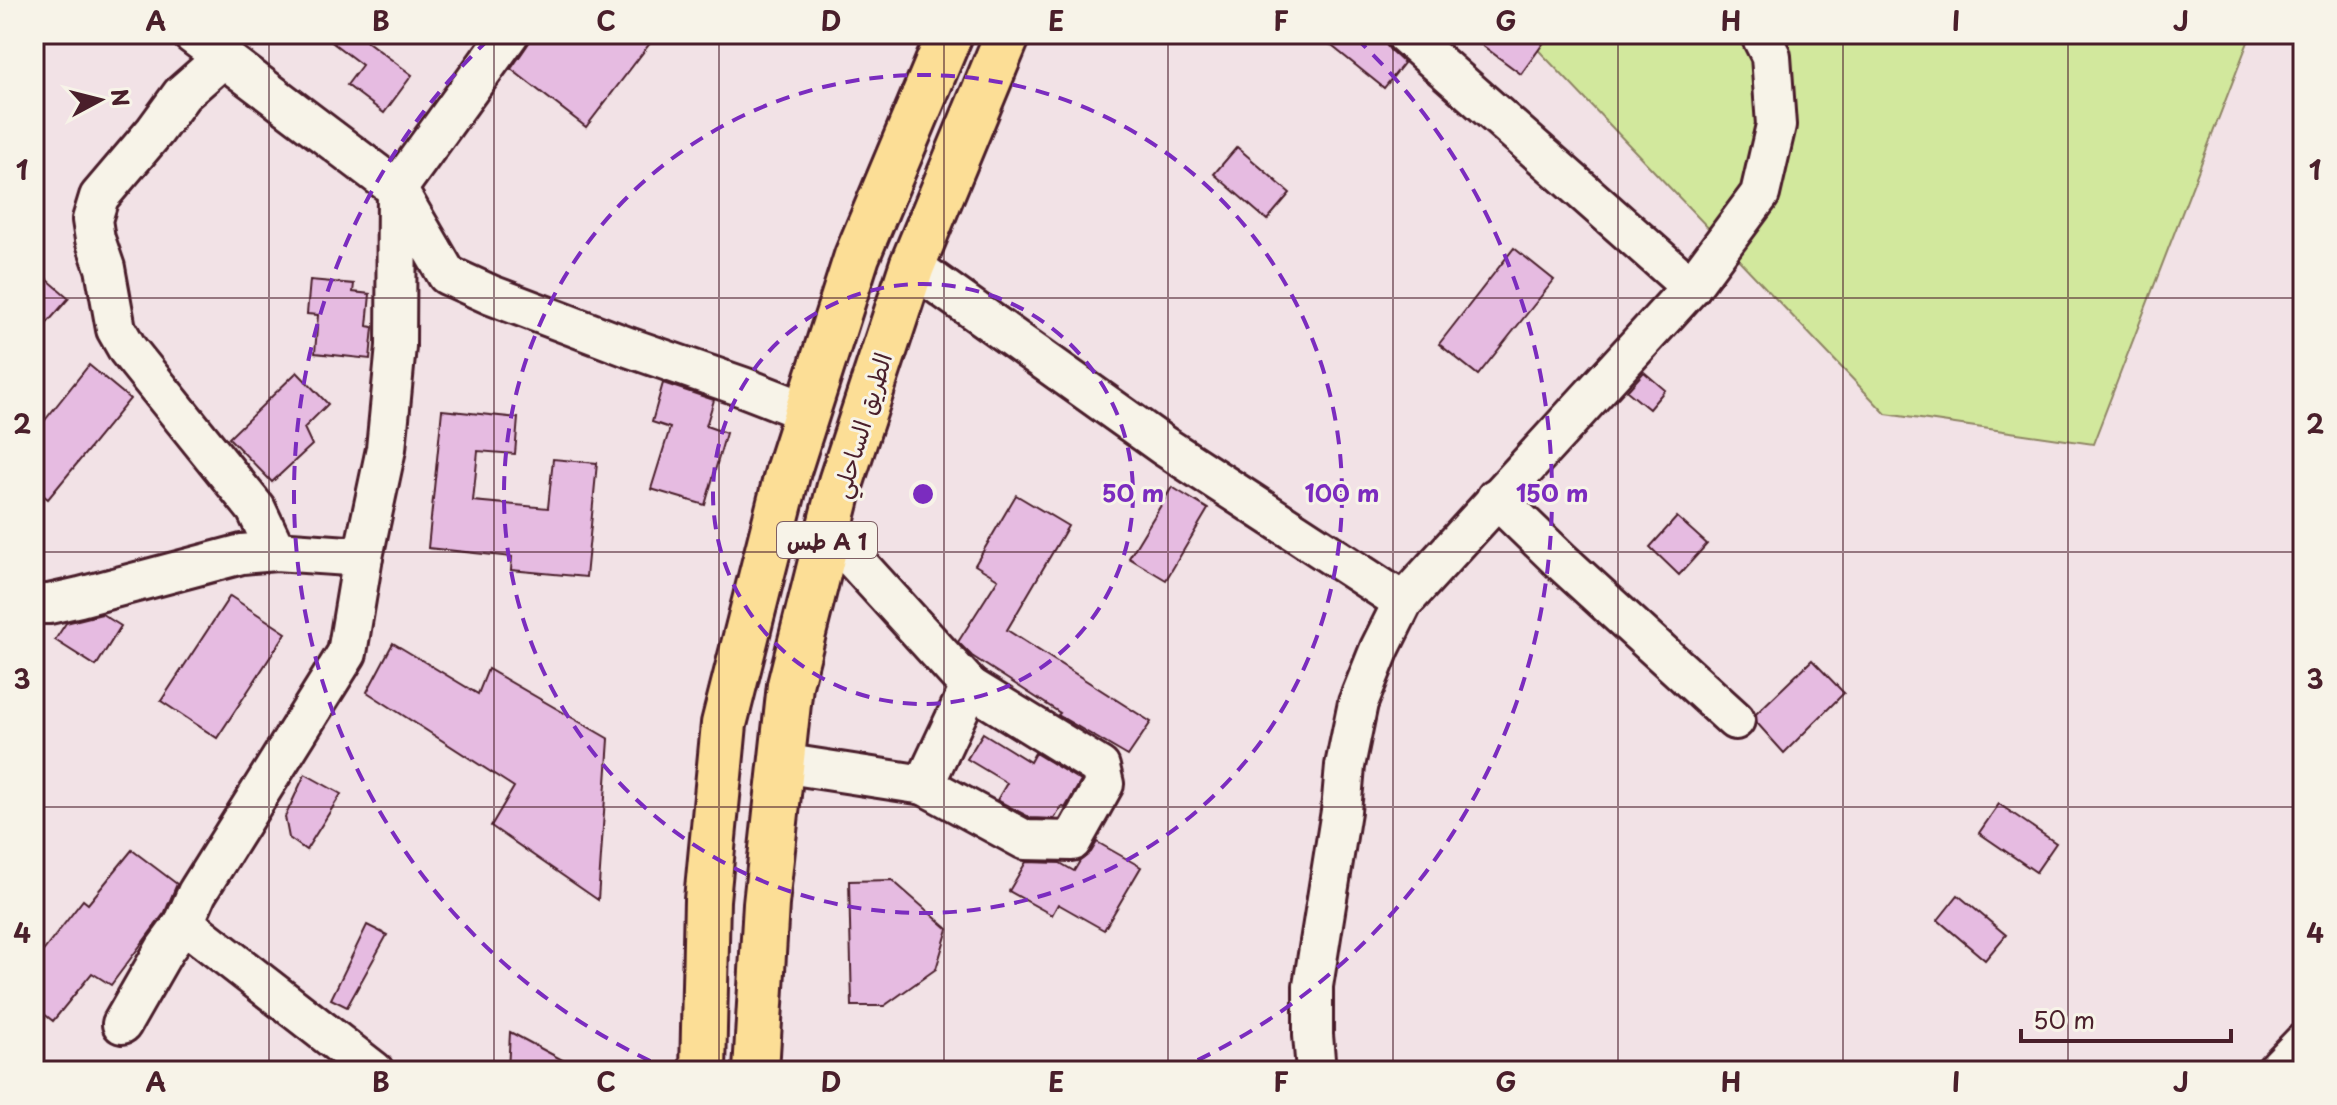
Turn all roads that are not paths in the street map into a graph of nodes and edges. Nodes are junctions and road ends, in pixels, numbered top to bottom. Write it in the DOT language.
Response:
graph roads {
  1 [pos="192,34"];
  2 [pos="509,34"];
  3 [pos="950,34"];
  4 [pos="1008,34"];
  5 [pos="1405,34"];
  6 [pos="1760,34"];
  7 [pos="223,58"];
  8 [pos="397,189"];
  9 [pos="912,266"];
  10 [pos="1691,287"];
  11 [pos="807,412"];
  12 [pos="1496,498"];
  13 [pos="829,532"];
  14 [pos="276,551"];
  15 [pos="363,557"];
  16 [pos="1403,602"];
  17 [pos="34,604"];
  18 [pos="970,687"];
  19 [pos="1735,720"];
  20 [pos="781,763"];
  21 [pos="924,785"];
  22 [pos="184,923"];
  23 [pos="122,1024"];
  24 [pos="2303,1043"];
  25 [pos="374,1071"];
  26 [pos="703,1071"];
  27 [pos="756,1071"];
  28 [pos="1316,1071"];
  29 [pos="2276,1071"];
  1 -- 7 [label="street"];
  2 -- 8 [label="street"];
  3 -- 11 [label="highway, طس A 1"];
  4 -- 9 [label="highway, الطريق الساحلي / طس A 1"];
  5 -- 10 [label="street"];
  6 -- 10 [label="street"];
  7 -- 8 [label="street"];
  7 -- 14 [label="street"];
  8 -- 11 [label="street"];
  8 -- 15 [label="street"];
  9 -- 13 [label="highway, الطريق الساحلي / طس A 1"];
  9 -- 16 [label="street"];
  10 -- 12 [label="street"];
  11 -- 26 [label="highway, طس A 1"];
  12 -- 16 [label="street"];
  12 -- 19 [label="street"];
  13 -- 18 [label="street"];
  13 -- 20 [label="highway, الطريق الساحلي / طس A 1"];
  14 -- 15 [label="street"];
  14 -- 17 [label="street"];
  15 -- 22 [label="street"];
  16 -- 28 [label="street"];
  18 -- 21 [label="street"];
  18 -- 21 [label="street"];
  20 -- 21 [label="street"];
  20 -- 27 [label="highway, الطريق الساحلي / طس A 1"];
  22 -- 23 [label="street"];
  22 -- 25 [label="street"];
  24 -- 29 [label="street"];
}
